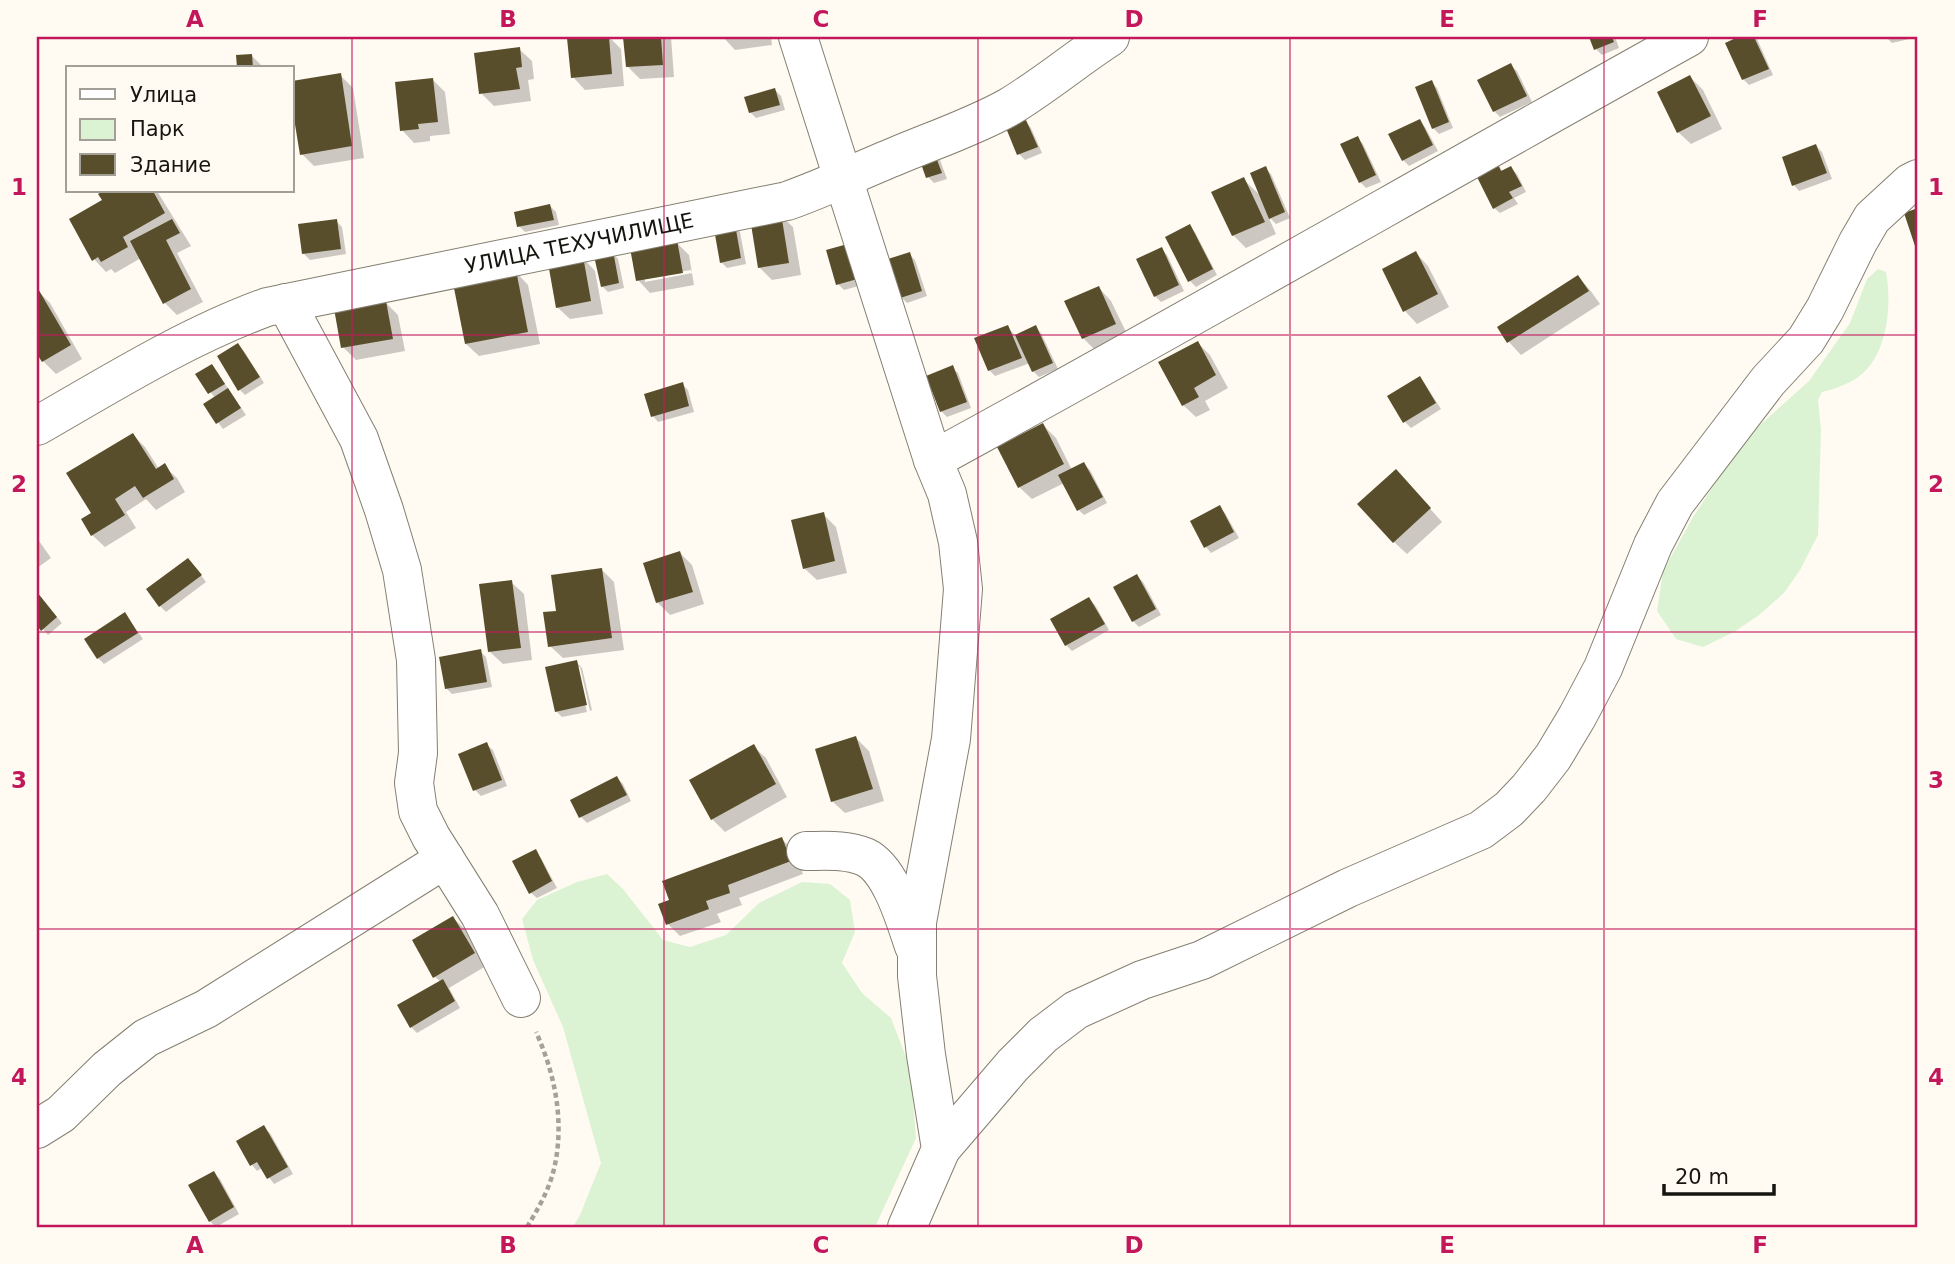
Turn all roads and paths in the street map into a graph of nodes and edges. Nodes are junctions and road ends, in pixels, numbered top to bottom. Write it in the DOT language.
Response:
graph roads {
  1 [pos="797,37"];
  2 [pos="1110,37"];
  3 [pos="1689,37"];
  4 [pos="842,178"];
  5 [pos="1918,179"];
  6 [pos="286,303"];
  7 [pos="37,426"];
  8 [pos="933,460"];
  9 [pos="806,851"];
  10 [pos="445,859"];
  11 [pos="917,954"];
  12 [pos="521,998"];
  13 [pos="37,1129"];
  14 [pos="942,1149"];
  15 [pos="527,1227"];
  16 [pos="907,1227"];
  1 -- 4 [label="street"];
  2 -- 4 [label="street, УЛИЦА ТЕХУЧИЛИЩЕ"];
  3 -- 8 [label="street"];
  4 -- 6 [label="street, УЛИЦА ТЕХУЧИЛИЩЕ"];
  4 -- 8 [label="street"];
  5 -- 14 [label="street"];
  6 -- 7 [label="street, УЛИЦА ТЕХУЧИЛИЩЕ"];
  6 -- 10 [label="street"];
  8 -- 11 [label="street"];
  9 -- 11 [label="street"];
  10 -- 12 [label="street"];
  10 -- 13 [label="street"];
  11 -- 14 [label="street"];
  12 -- 15 [label="path"];
  14 -- 16 [label="street"];
}
